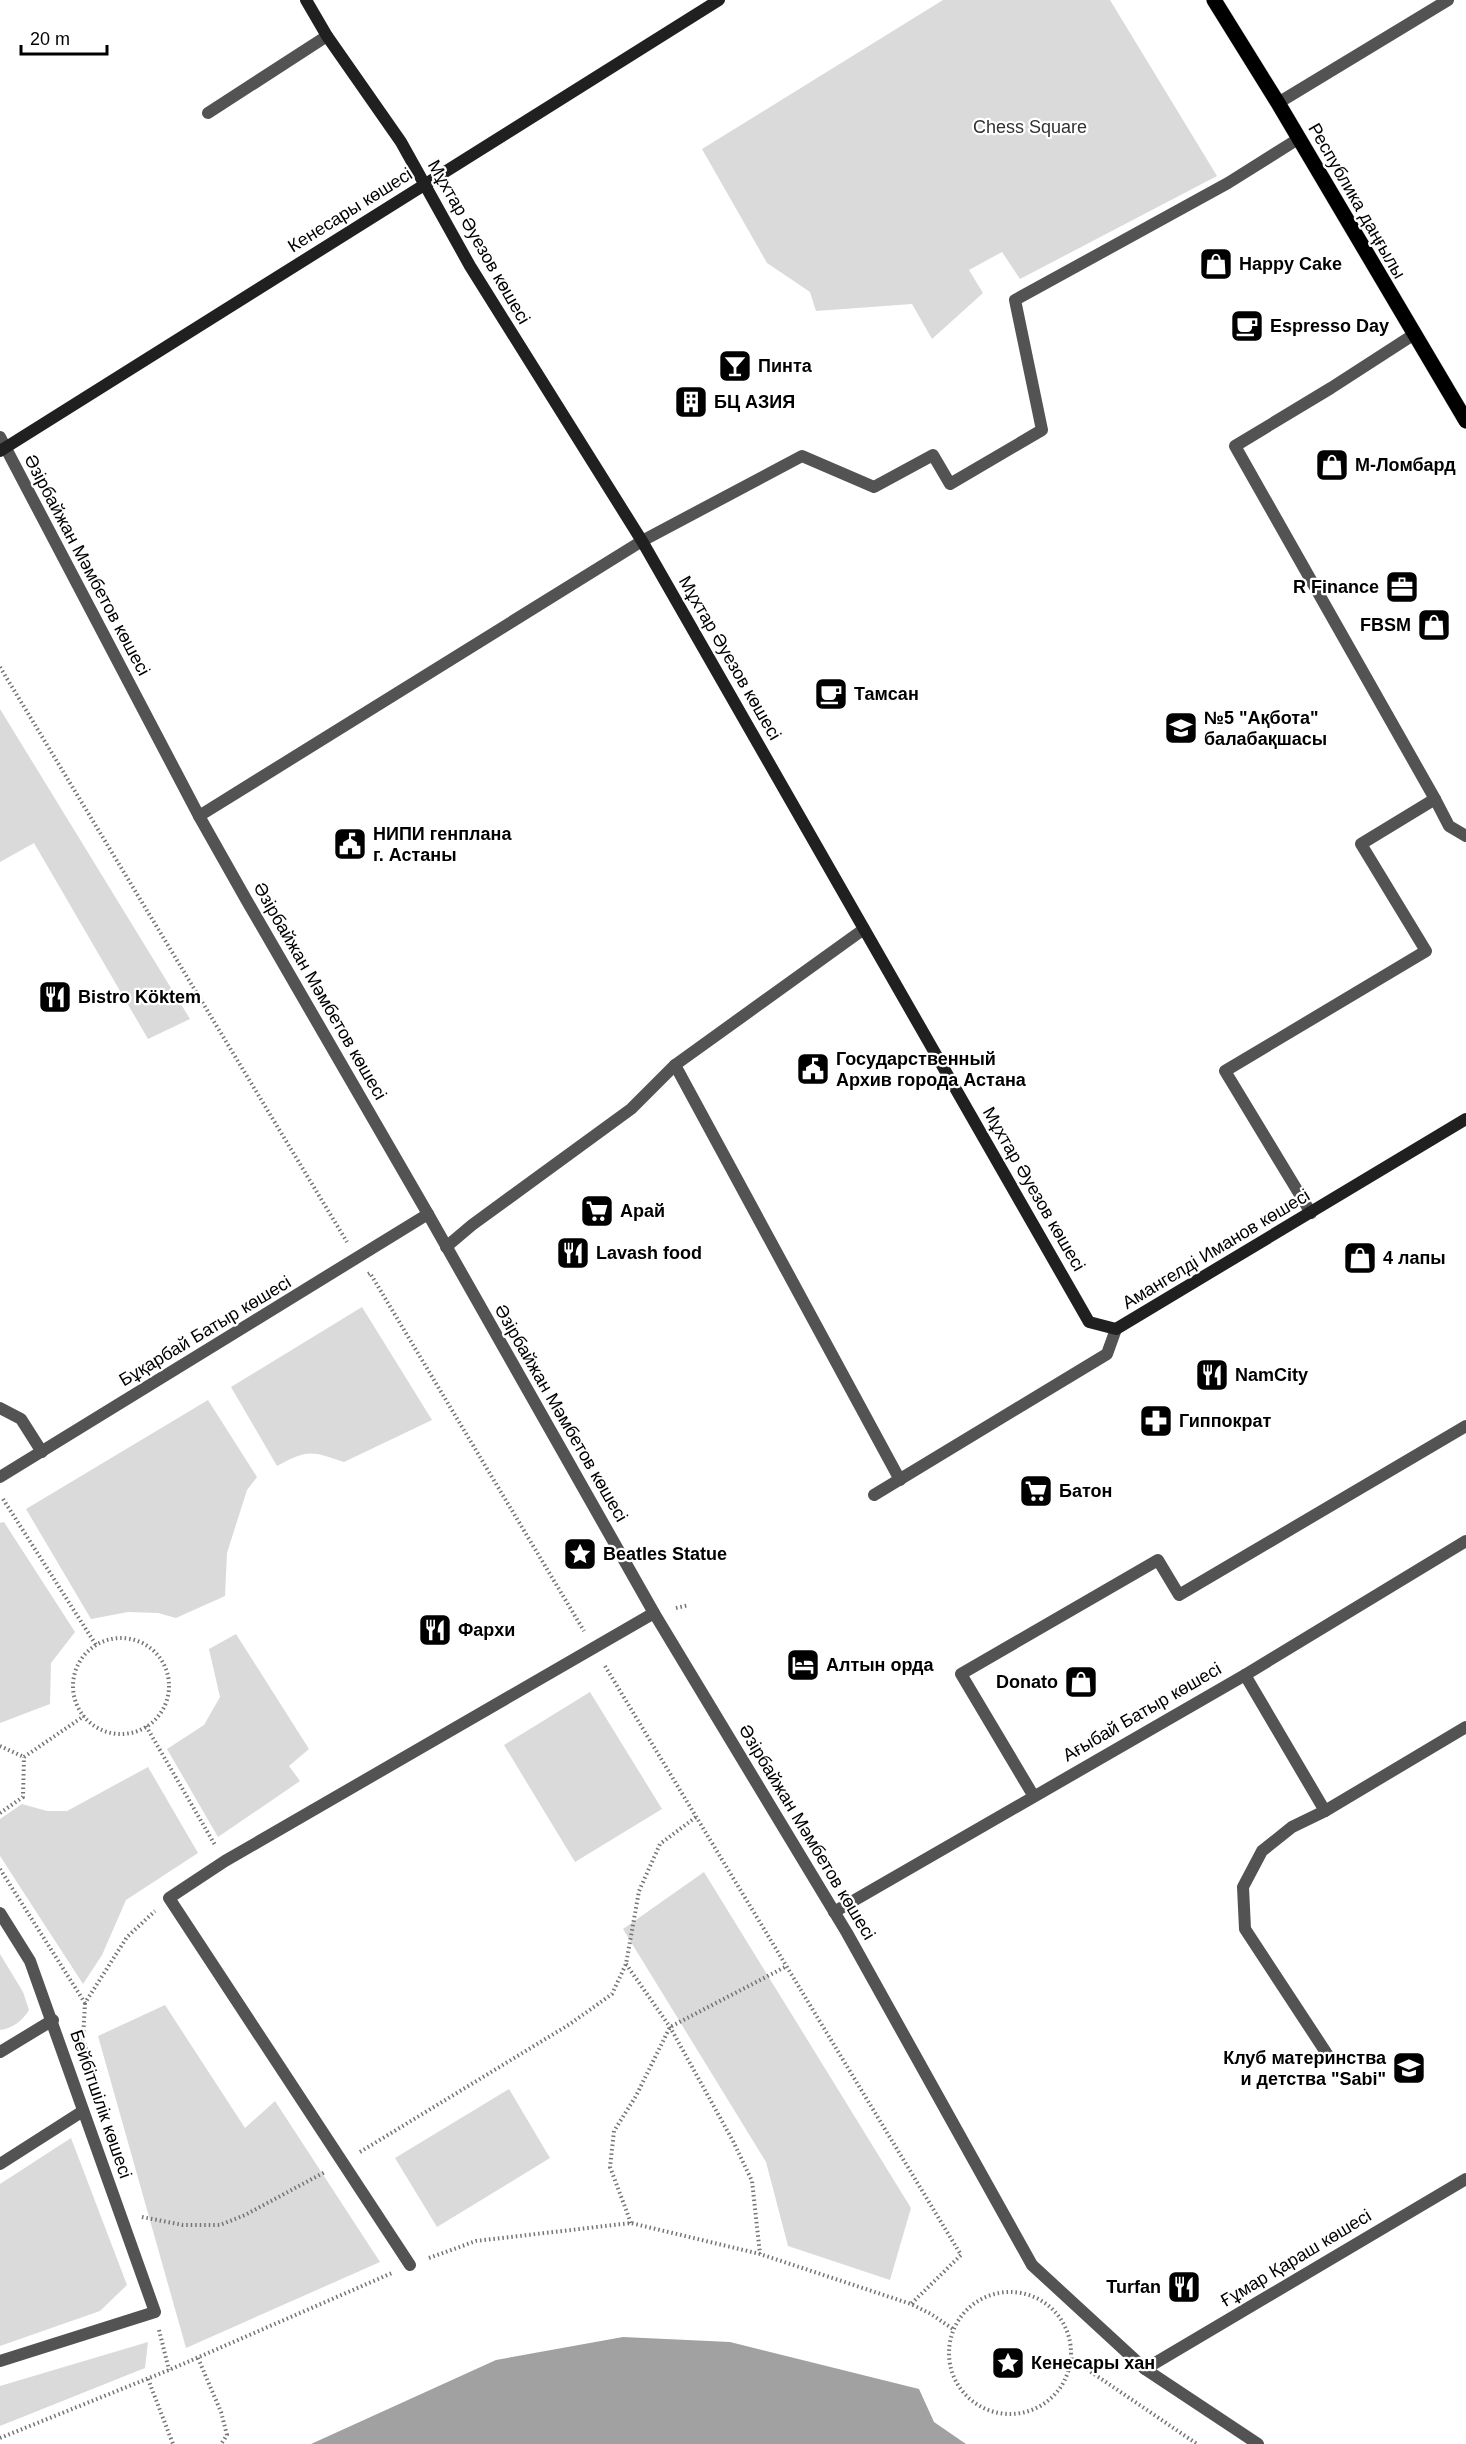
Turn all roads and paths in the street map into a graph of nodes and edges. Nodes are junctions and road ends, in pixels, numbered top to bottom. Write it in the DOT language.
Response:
graph roads {
  1 [pos="306,0"];
  2 [pos="719,0"];
  3 [pos="1214,0"];
  4 [pos="1448,0"];
  5 [pos="327,36"];
  6 [pos="1278,103"];
  7 [pos="208,113"];
  8 [pos="1299,139"];
  9 [pos="424,185"];
  10 [pos="1413,335"];
  11 [pos="1466,421"];
  12 [pos="1,445"];
  13 [pos="642,541"];
  14 [pos="0,667"];
  15 [pos="1435,799"];
  16 [pos="199,816"];
  17 [pos="1466,836"];
  18 [pos="864,929"];
  19 [pos="675,1065"];
  20 [pos="1466,1119"];
  21 [pos="1311,1212"];
  22 [pos="428,1214"];
  23 [pos="350,1245"];
  24 [pos="446,1247"];
  25 [pos="370,1273"];
  26 [pos="1116,1329"];
  27 [pos="0,1408"];
  28 [pos="1466,1426"];
  29 [pos="42,1452"];
  30 [pos="0,1478"];
  31 [pos="900,1480"];
  32 [pos="874,1495"];
  33 [pos="3,1499"];
  34 [pos="1466,1541"];
  35 [pos="654,1614"];
  36 [pos="96,1645"];
  37 [pos="594,1647"];
  38 [pos="1245,1675"];
  39 [pos="84,1716"];
  40 [pos="146,1726"];
  41 [pos="1466,1727"];
  42 [pos="0,1746"];
  43 [pos="24,1757"];
  44 [pos="1033,1795"];
  45 [pos="1325,1811"];
  46 [pos="0,1813"];
  47 [pos="696,1817"];
  48 [pos="225,1861"];
  49 [pos="0,1869"];
  50 [pos="169,1898"];
  51 [pos="834,1912"];
  52 [pos="0,1913"];
  53 [pos="626,1964"];
  54 [pos="787,1966"];
  55 [pos="53,2020"];
  56 [pos="670,2028"];
  57 [pos="0,2052"];
  58 [pos="1329,2057"];
  59 [pos="83,2111"];
  60 [pos="343,2163"];
  61 [pos="0,2164"];
  62 [pos="1466,2179"];
  63 [pos="135,2215"];
  64 [pos="631,2223"];
  65 [pos="760,2254"];
  66 [pos="410,2265"];
  67 [pos="911,2304"];
  68 [pos="155,2312"];
  69 [pos="953,2329"];
  70 [pos="198,2358"];
  71 [pos="1072,2359"];
  72 [pos="0,2361"];
  73 [pos="1145,2369"];
  74 [pos="169,2370"];
  75 [pos="148,2379"];
  76 [pos="0,2438"];
  77 [pos="173,2444"];
  78 [pos="221,2444"];
  79 [pos="1197,2444"];
  80 [pos="1258,2444"];
  1 -- 5 [label="street, Мұхтар Әуезов көшесі"];
  2 -- 9 [label="street, Кенесары көшесі"];
  3 -- 6 [label="main road, Республика даңғылы"];
  4 -- 6 [label="street"];
  5 -- 7 [label="street"];
  5 -- 9 [label="street, Мұхтар Әуезов көшесі"];
  6 -- 8 [label="main road, Республика даңғылы"];
  8 -- 10 [label="main road, Республика даңғылы"];
  8 -- 13 [label="street"];
  9 -- 12 [label="street, Кенесары көшесі"];
  9 -- 13 [label="street, Мұхтар Әуезов көшесі"];
  10 -- 11 [label="main road, Республика даңғылы"];
  10 -- 15 [label="street"];
  12 -- 16 [label="street, Әзірбайжан Мәмбетов көшесі"];
  13 -- 16 [label="street"];
  13 -- 18 [label="street, Мұхтар Әуезов көшесі"];
  14 -- 23 [label="path"];
  15 -- 17 [label="street"];
  15 -- 21 [label="street"];
  16 -- 22 [label="street, Әзірбайжан Мәмбетов көшесі"];
  18 -- 19 [label="street"];
  18 -- 26 [label="street, Мұхтар Әуезов көшесі"];
  19 -- 24 [label="street"];
  19 -- 31 [label="street"];
  20 -- 21 [label="street, Амангелді Иманов көшесі"];
  21 -- 26 [label="street, Амангелді Иманов көшесі"];
  22 -- 24 [label="street, Әзірбайжан Мәмбетов көшесі"];
  22 -- 29 [label="street, Бұқарбай Батыр көшесі"];
  24 -- 35 [label="street, Әзірбайжан Мәмбетов көшесі"];
  25 -- 37 [label="path"];
  26 -- 31 [label="street, Амангелді Иманов көшесі"];
  27 -- 29 [label="street"];
  28 -- 44 [label="street"];
  29 -- 30 [label="street, Бұқарбай Батыр көшесі"];
  31 -- 32 [label="street, Амангелді Иманов көшесі"];
  33 -- 36 [label="path"];
  34 -- 38 [label="street, Ағыбай Батыр көшесі"];
  35 -- 37 [label="street"];
  35 -- 51 [label="street, Әзірбайжан Мәмбетов көшесі"];
  36 -- 39 [label="path"];
  36 -- 40 [label="path"];
  37 -- 47 [label="path"];
  37 -- 48 [label="street"];
  38 -- 44 [label="street, Ағыбай Батыр көшесі"];
  38 -- 45 [label="street"];
  39 -- 40 [label="path"];
  39 -- 43 [label="path"];
  40 -- 48 [label="path"];
  41 -- 45 [label="street"];
  42 -- 43 [label="path"];
  43 -- 46 [label="path"];
  44 -- 51 [label="street, Ағыбай Батыр көшесі"];
  45 -- 58 [label="street"];
  47 -- 53 [label="path"];
  47 -- 54 [label="path"];
  48 -- 50 [label="street"];
  49 -- 50 [label="path"];
  50 -- 60 [label="street"];
  51 -- 73 [label="street, Әзірбайжан Мәмбетов көшесі"];
  52 -- 55 [label="street, Бейбітшілік көшесі"];
  53 -- 56 [label="path"];
  53 -- 60 [label="path"];
  54 -- 56 [label="path"];
  54 -- 67 [label="path"];
  55 -- 57 [label="street"];
  55 -- 59 [label="street, Бейбітшілік көшесі"];
  56 -- 64 [label="path"];
  56 -- 65 [label="path"];
  59 -- 61 [label="street"];
  59 -- 68 [label="street, Бейбітшілік көшесі"];
  60 -- 63 [label="path"];
  60 -- 66 [label="street"];
  62 -- 73 [label="street, Ғұмар Қараш көшесі"];
  64 -- 65 [label="path"];
  64 -- 66 [label="path"];
  65 -- 67 [label="path"];
  66 -- 70 [label="path"];
  67 -- 69 [label="path"];
  68 -- 72 [label="street"];
  68 -- 74 [label="path"];
  69 -- 71 [label="path"];
  69 -- 71 [label="path"];
  70 -- 74 [label="path"];
  70 -- 78 [label="path"];
  71 -- 79 [label="path"];
  73 -- 80 [label="street, Әзірбайжан Мәмбетов көшесі"];
  74 -- 75 [label="path"];
  75 -- 76 [label="path"];
  75 -- 77 [label="path"];
}
